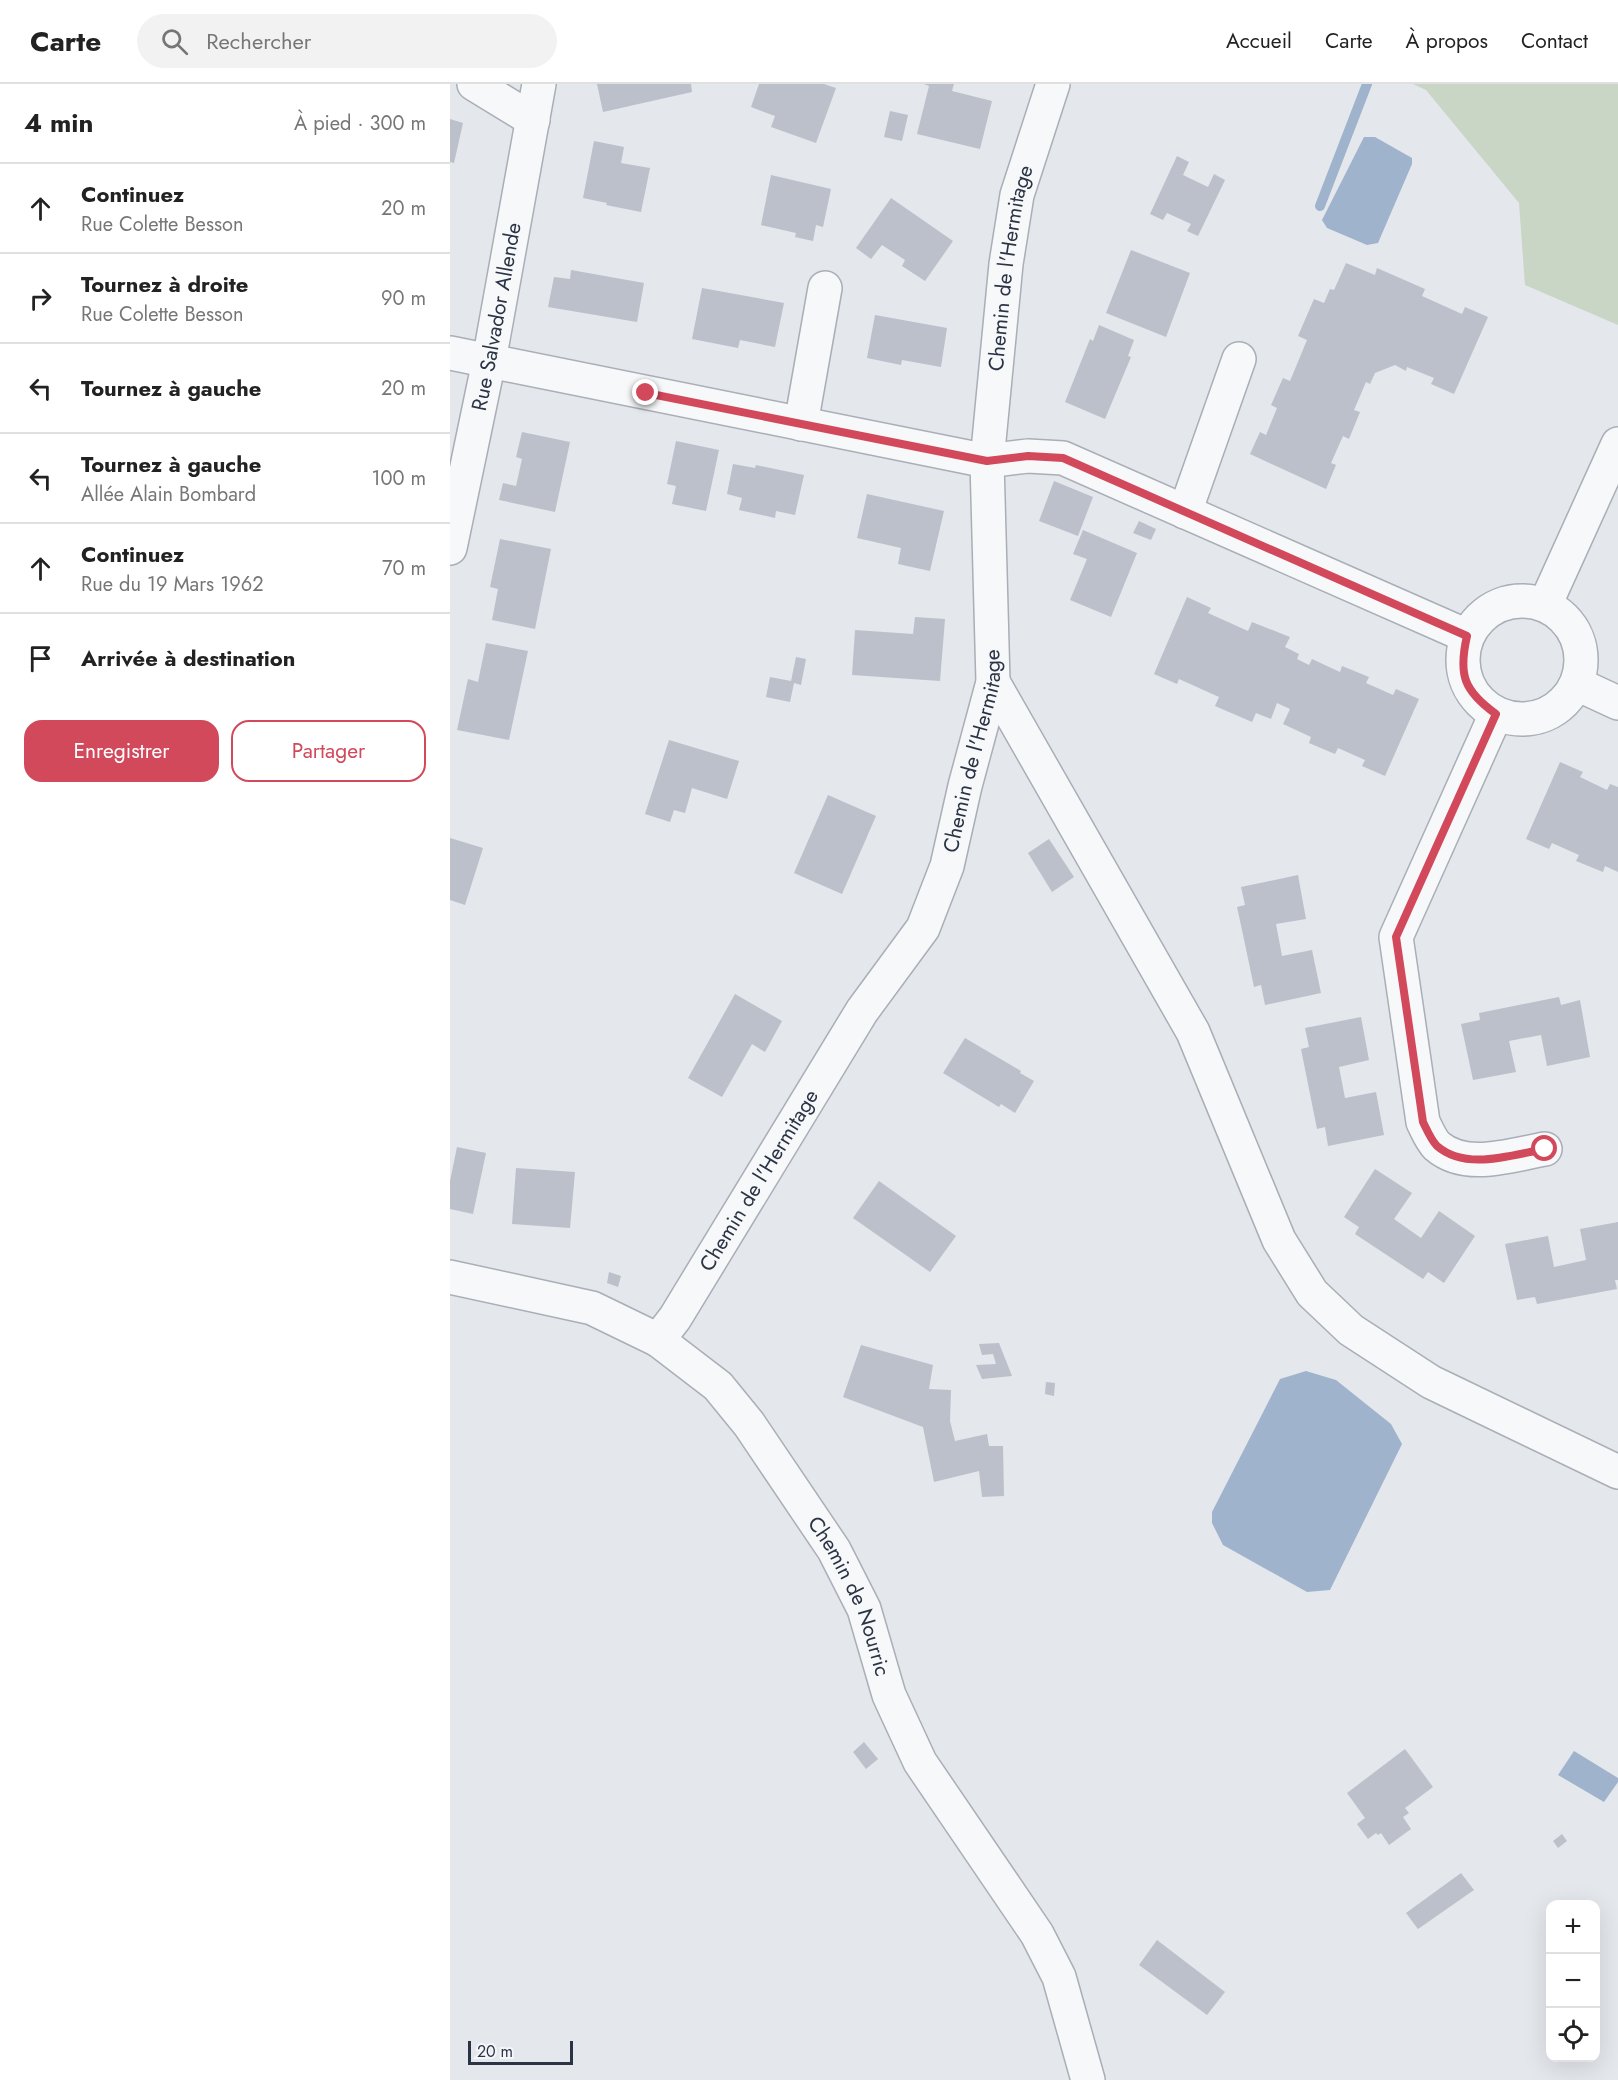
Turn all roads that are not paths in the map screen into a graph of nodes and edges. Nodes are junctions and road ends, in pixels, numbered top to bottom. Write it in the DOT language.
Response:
graph roads {
  1 [pos="474,84"];
  2 [pos="539,84"];
  3 [pos="1053,84"];
  4 [pos="533,120"];
  5 [pos="825,288"];
  6 [pos="450,353"];
  7 [pos="1239,359"];
  8 [pos="489,361"];
  9 [pos="801,424"];
  10 [pos="1618,444"];
  11 [pos="987,461"];
  12 [pos="1185,512"];
  13 [pos="450,548"];
  14 [pos="1545,605"];
  15 [pos="1467,636"];
  16 [pos="993,682"];
  17 [pos="1576,684"];
  18 [pos="1618,703"];
  19 [pos="1496,714"];
  20 [pos="1545,1149"];
  21 [pos="450,1277"];
  22 [pos="658,1340"];
  23 [pos="1618,1472"];
  24 [pos="1088,2080"];
  1 -- 4 [label="street"];
  2 -- 4 [label="street, Rue Salvador Allende"];
  3 -- 11 [label="street, Chemin de l'Hermitage"];
  4 -- 8 [label="street, Rue Salvador Allende"];
  5 -- 9 [label="street"];
  6 -- 8 [label="street"];
  7 -- 12 [label="street"];
  8 -- 9 [label="street"];
  8 -- 13 [label="street, Rue Salvador Allende"];
  9 -- 11 [label="street"];
  10 -- 14 [label="street"];
  11 -- 12 [label="street"];
  11 -- 16 [label="street, Chemin de l'Hermitage"];
  12 -- 15 [label="street"];
  14 -- 15 [label="street"];
  14 -- 17 [label="street"];
  15 -- 19 [label="street"];
  16 -- 22 [label="street, Chemin de l'Hermitage"];
  16 -- 23 [label="street"];
  17 -- 18 [label="street"];
  17 -- 19 [label="street"];
  19 -- 20 [label="street"];
  21 -- 22 [label="street, Chemin de Nourric"];
  22 -- 24 [label="street, Chemin de Nourric"];
}
